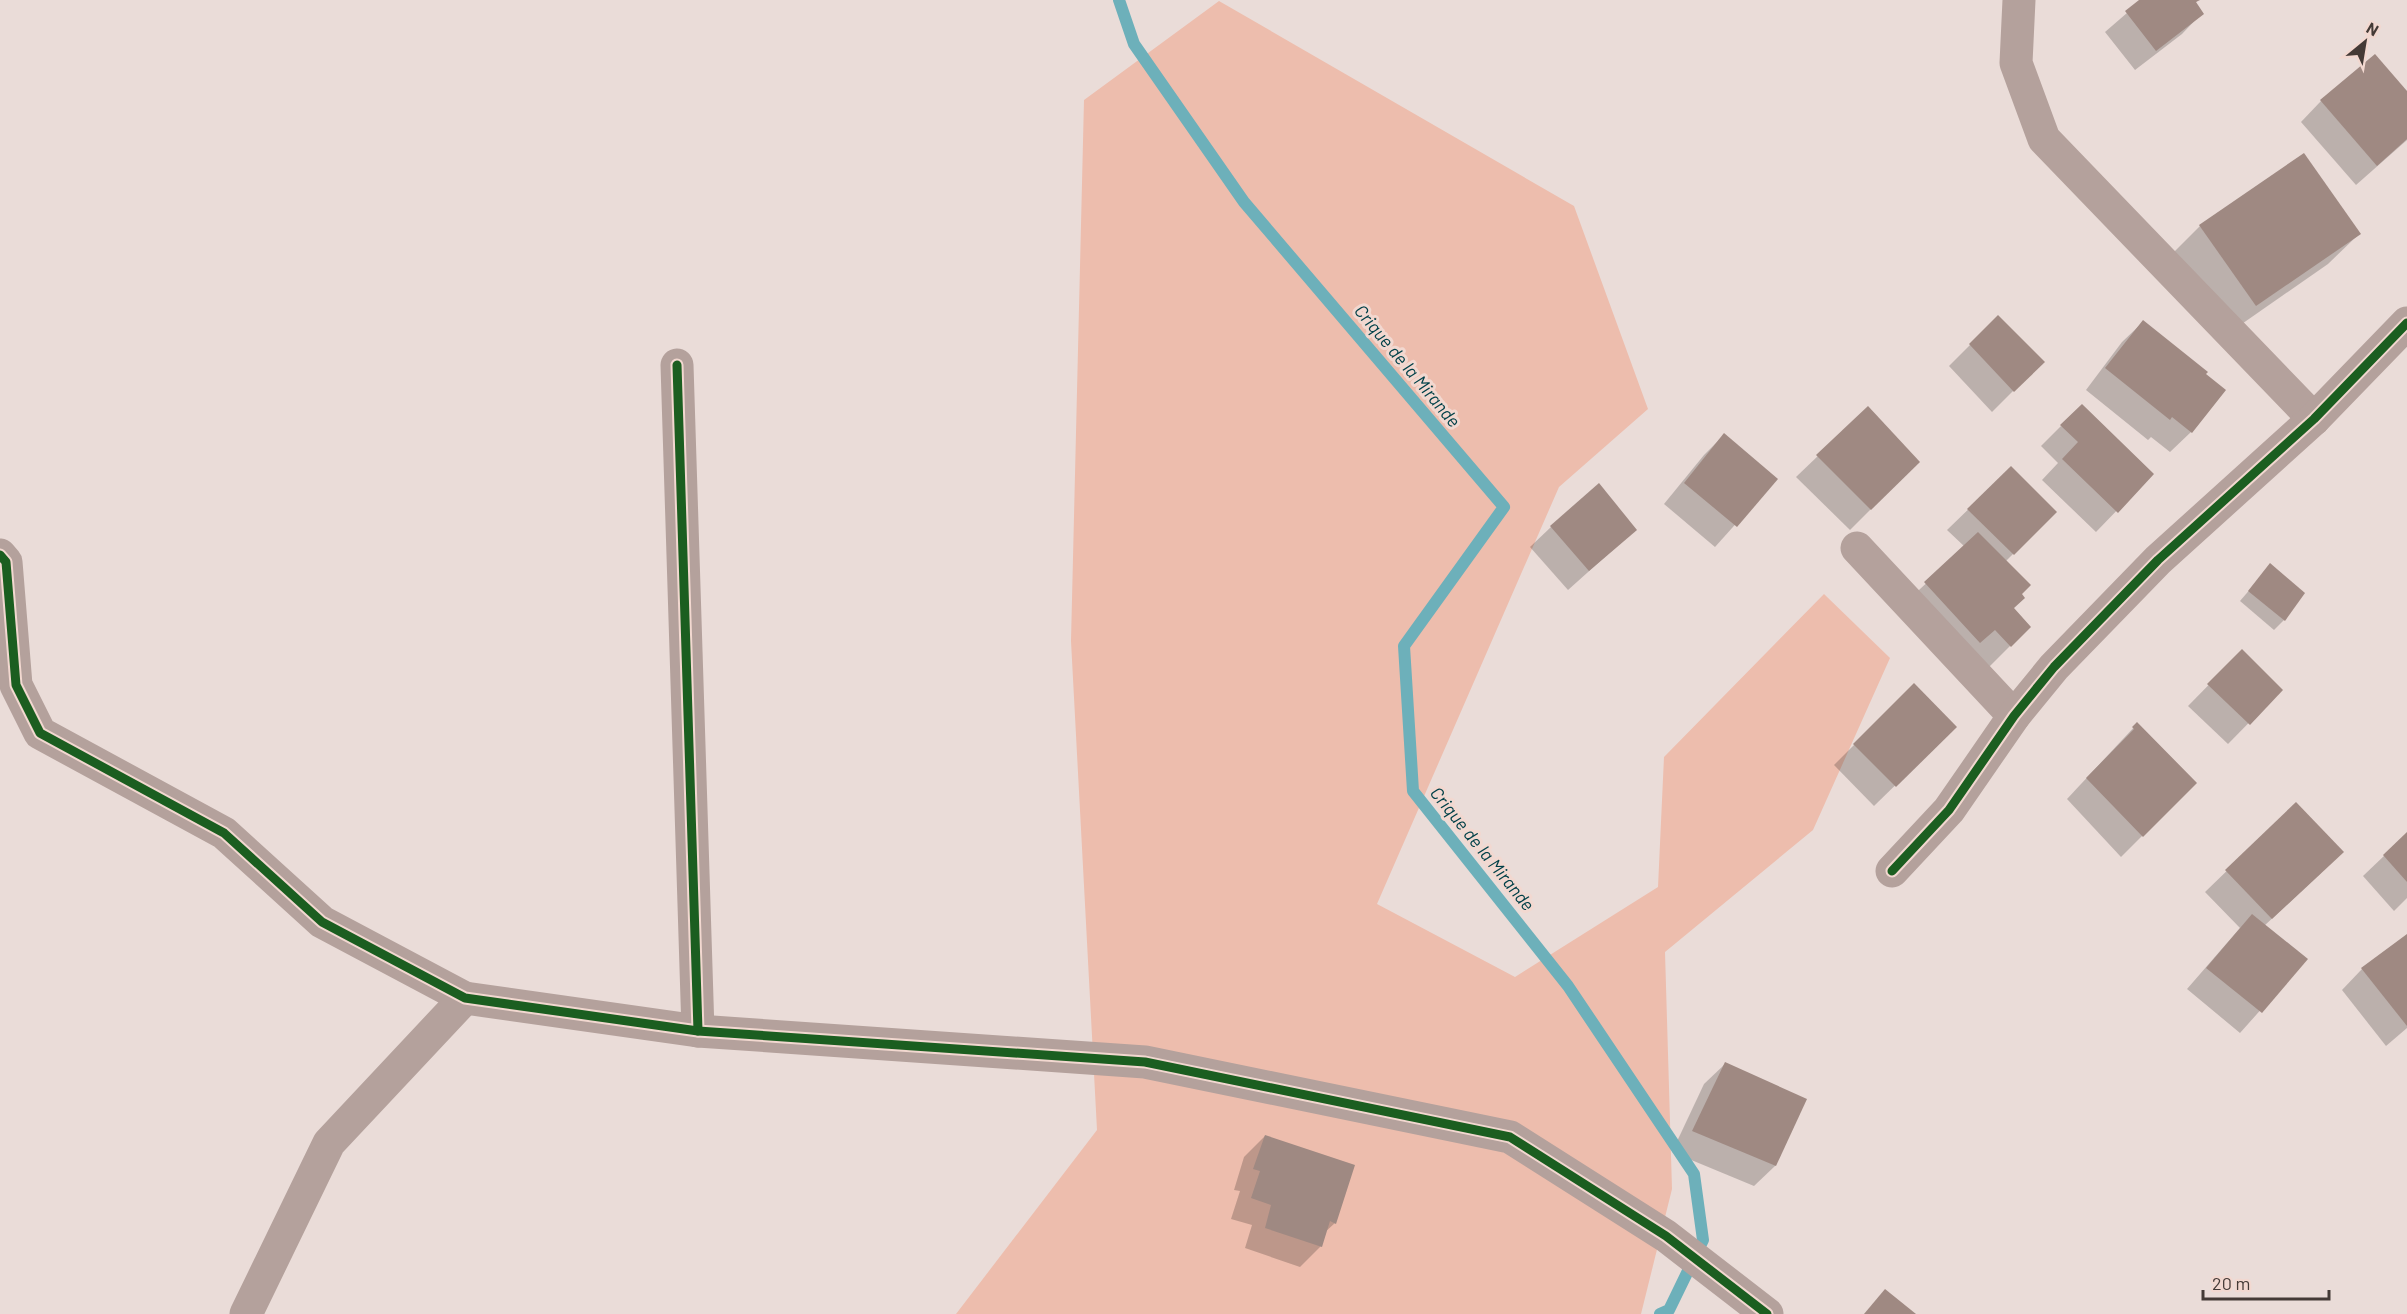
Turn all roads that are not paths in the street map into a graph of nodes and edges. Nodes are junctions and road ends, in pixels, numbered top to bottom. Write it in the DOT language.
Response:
graph roads {
  1 [pos="2019,0"];
  2 [pos="2407,323"];
  3 [pos="676,365"];
  4 [pos="2314,419"];
  5 [pos="1857,548"];
  6 [pos="0,555"];
  7 [pos="2014,716"];
  8 [pos="1892,871"];
  9 [pos="465,998"];
  10 [pos="698,1031"];
  11 [pos="246,1314"];
  12 [pos="1767,1314"];
  1 -- 4 [label="street"];
  2 -- 4 [label="street"];
  3 -- 10 [label="street"];
  4 -- 7 [label="street"];
  5 -- 7 [label="street"];
  6 -- 9 [label="street"];
  7 -- 8 [label="street"];
  9 -- 10 [label="street"];
  9 -- 11 [label="street"];
  10 -- 12 [label="street"];
}
